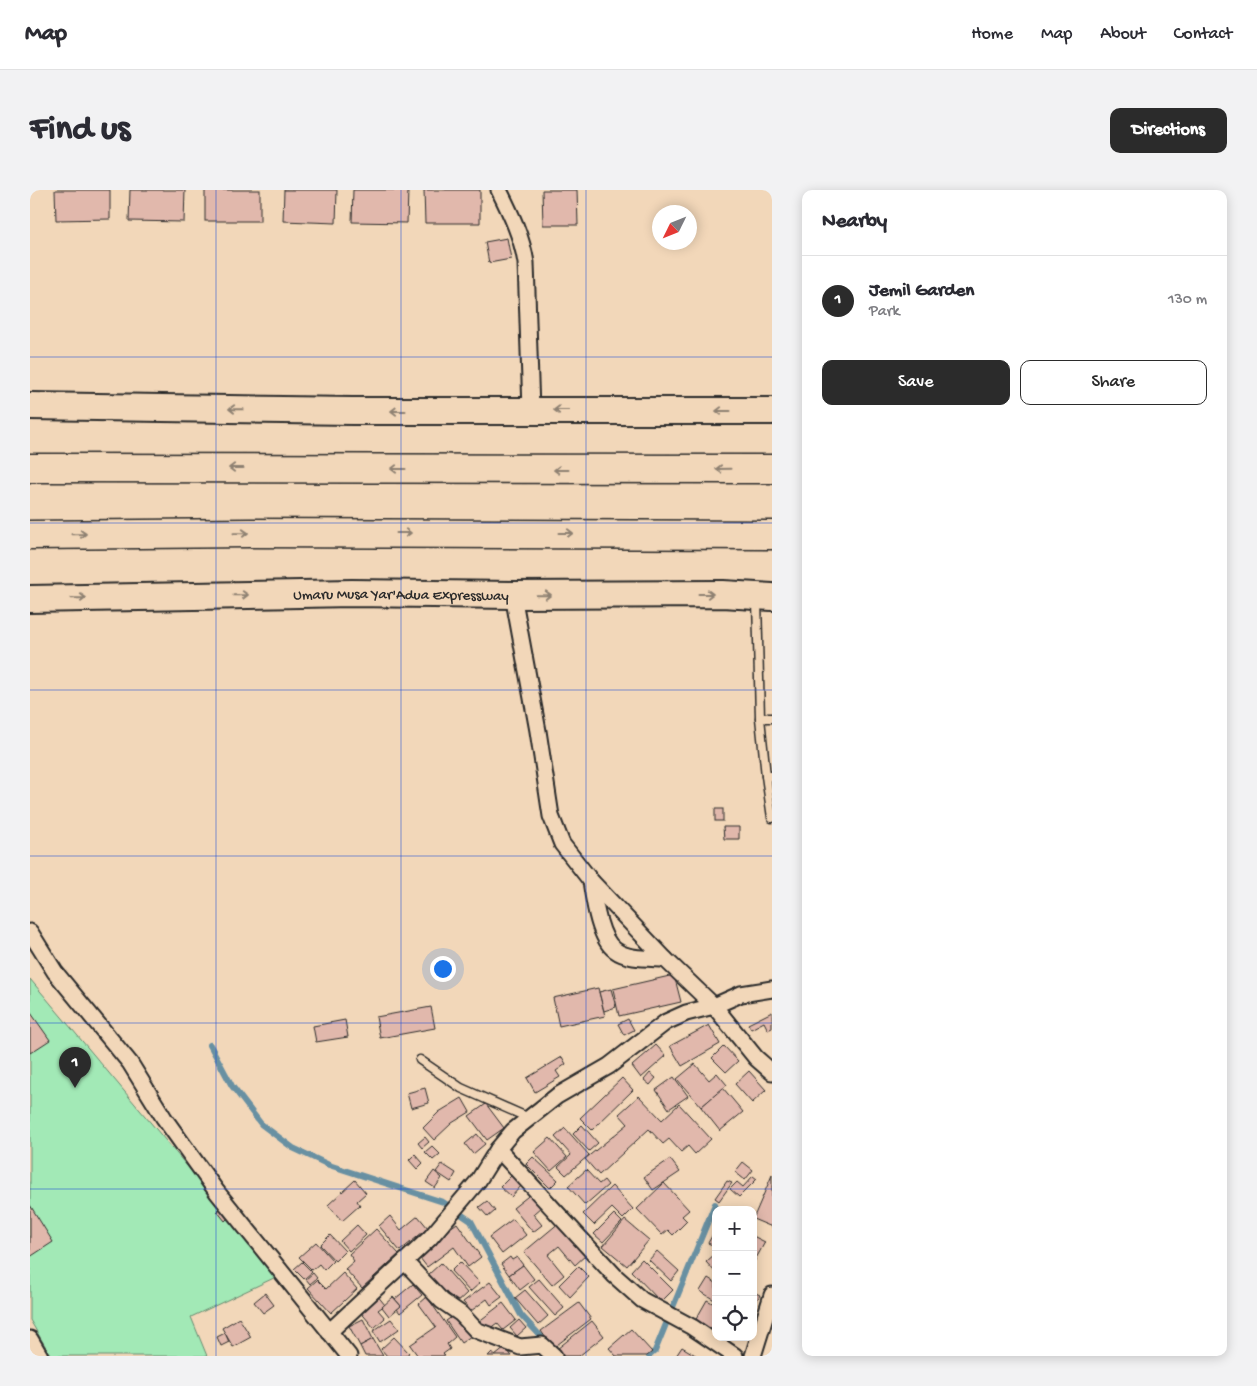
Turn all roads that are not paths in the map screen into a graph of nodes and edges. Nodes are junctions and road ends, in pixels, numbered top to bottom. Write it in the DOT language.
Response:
graph roads {
  1 [pos="499,190"];
  2 [pos="30,406"];
  3 [pos="531,410"];
  4 [pos="772,411"];
  5 [pos="30,468"];
  6 [pos="772,469"];
  7 [pos="30,535"];
  8 [pos="772,535"];
  9 [pos="513,595"];
  10 [pos="764,598"];
  11 [pos="30,599"];
  12 [pos="760,718"];
  13 [pos="772,718"];
  14 [pos="769,776"];
  15 [pos="772,818"];
  16 [pos="591,881"];
  17 [pos="30,932"];
  18 [pos="665,959"];
  19 [pos="772,989"];
  20 [pos="714,1006"];
  21 [pos="420,1060"];
  22 [pos="772,1072"];
  23 [pos="529,1118"];
  24 [pos="498,1149"];
  25 [pos="404,1262"];
  26 [pos="772,1295"];
  27 [pos="329,1332"];
  28 [pos="30,1339"];
  29 [pos="40,1356"];
  30 [pos="349,1356"];
  31 [pos="554,1356"];
  32 [pos="735,1356"];
  33 [pos="753,1356"];
  1 -- 3 [label="street"];
  3 -- 2 [label="highway, one-way"];
  4 -- 3 [label="highway, one-way"];
  6 -- 5 [label="highway, one-way"];
  7 -- 8 [label="highway, one-way"];
  9 -- 10 [label="highway, Umaru Musa Yar'Adua Expressway, one-way"];
  11 -- 9 [label="highway, Umaru Musa Yar'Adua Expressway, one-way"];
  9 -- 16 [label="street"];
  10 -- 12 [label="lane"];
  12 -- 13 [label="lane"];
  12 -- 14 [label="lane"];
  14 -- 15 [label="lane"];
  16 -- 18 [label="street"];
  16 -- 18 [label="street"];
  17 -- 27 [label="street"];
  18 -- 20 [label="street"];
  19 -- 20 [label="street"];
  20 -- 22 [label="street"];
  20 -- 23 [label="street"];
  21 -- 23 [label="lane"];
  23 -- 24 [label="street"];
  24 -- 25 [label="street"];
  24 -- 32 [label="street"];
  25 -- 27 [label="street"];
  25 -- 31 [label="street"];
  26 -- 33 [label="street"];
  27 -- 30 [label="street"];
  28 -- 29 [label="street"];
}
